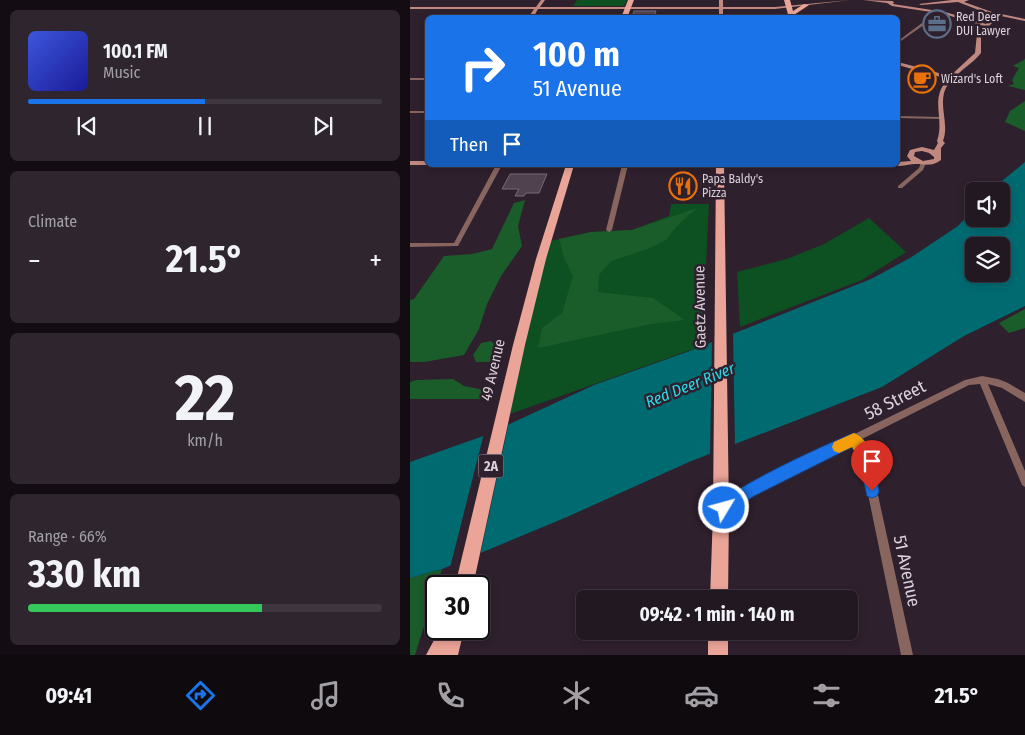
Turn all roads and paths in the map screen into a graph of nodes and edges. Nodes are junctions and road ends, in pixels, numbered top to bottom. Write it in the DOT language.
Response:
graph roads {
  1 [pos="543,0"];
  2 [pos="631,0"];
  3 [pos="720,0"];
  4 [pos="787,0"];
  5 [pos="832,0"];
  6 [pos="848,0"];
  7 [pos="865,0"];
  8 [pos="891,0"];
  9 [pos="937,0"];
  10 [pos="967,0"];
  11 [pos="905,1"];
  12 [pos="918,1"];
  13 [pos="958,1"];
  14 [pos="806,5"];
  15 [pos="913,6"];
  16 [pos="789,7"];
  17 [pos="410,8"];
  18 [pos="537,8"];
  19 [pos="628,8"];
  20 [pos="720,8"];
  21 [pos="991,13"];
  22 [pos="532,15"];
  23 [pos="625,15"];
  24 [pos="721,15"];
  25 [pos="792,15"];
  26 [pos="793,15"];
  27 [pos="940,17"];
  28 [pos="1013,18"];
  29 [pos="1025,18"];
  30 [pos="988,25"];
  31 [pos="900,41"];
  32 [pos="900,64"];
  33 [pos="952,78"];
  34 [pos="410,79"];
  35 [pos="425,79"];
  36 [pos="410,112"];
  37 [pos="425,112"];
  38 [pos="900,118"];
  39 [pos="942,118"];
  40 [pos="940,141"];
  41 [pos="922,149"];
  42 [pos="909,154"];
  43 [pos="937,155"];
  44 [pos="900,159"];
  45 [pos="410,163"];
  46 [pos="424,163"];
  47 [pos="921,163"];
  48 [pos="900,164"];
  49 [pos="498,167"];
  50 [pos="569,167"];
  51 [pos="625,167"];
  52 [pos="720,167"];
  53 [pos="900,187"];
  54 [pos="609,230"];
  55 [pos="410,245"];
  56 [pos="982,380"];
  57 [pos="1025,398"];
  58 [pos="854,439"];
  59 [pos="1025,482"];
  60 [pos="721,512"];
  61 [pos="467,575"];
  62 [pos="719,590"];
  63 [pos="445,640"];
  64 [pos="450,640"];
  65 [pos="718,640"];
  66 [pos="436,655"];
  67 [pos="448,655"];
  68 [pos="718,655"];
  69 [pos="907,655"];
  1 -- 18 [label="street"];
  2 -- 19 [label="main road"];
  3 -- 20 [label="street"];
  4 -- 16 [label="main road"];
  5 -- 6 [label="street"];
  5 -- 14 [label="street"];
  7 -- 8 [label="street"];
  8 -- 11 [label="street"];
  8 -- 15 [label="street"];
  9 -- 12 [label="street"];
  10 -- 13 [label="street"];
  10 -- 29 [label="street"];
  13 -- 15 [label="street"];
  13 -- 21 [label="street"];
  14 -- 16 [label="street"];
  14 -- 26 [label="main road"];
  15 -- 30 [label="street"];
  16 -- 20 [label="street"];
  16 -- 25 [label="main road"];
  17 -- 18 [label="street"];
  18 -- 19 [label="street"];
  18 -- 22 [label="street"];
  19 -- 20 [label="street"];
  19 -- 23 [label="main road"];
  20 -- 24 [label="street"];
  21 -- 28 [label="street"];
  21 -- 30 [label="street"];
  27 -- 31 [label="street"];
  28 -- 29 [label="street"];
  28 -- 30 [label="street"];
  30 -- 33 [label="street"];
  32 -- 33 [label="street"];
  33 -- 39 [label="street"];
  34 -- 35 [label="street"];
  36 -- 37 [label="street"];
  38 -- 39 [label="street"];
  39 -- 40 [label="street"];
  40 -- 41 [label="street"];
  40 -- 43 [label="street"];
  41 -- 42 [label="street"];
  41 -- 43 [label="street"];
  42 -- 44 [label="street"];
  42 -- 47 [label="street"];
  43 -- 47 [label="street"];
  45 -- 46 [label="street"];
  47 -- 48 [label="street"];
  47 -- 53 [label="street"];
  49 -- 55 [label="street"];
  50 -- 61 [label="main road, 49 Avenue / 2A"];
  51 -- 54 [label="street"];
  52 -- 60 [label="main road, Gaetz Avenue"];
  56 -- 57 [label="street"];
  56 -- 58 [label="street, 58 Street"];
  56 -- 59 [label="street"];
  58 -- 60 [label="street, 58 Street"];
  58 -- 69 [label="street, 51 Avenue"];
  60 -- 62 [label="main road, Gaetz Avenue"];
  63 -- 66 [label="main road"];
  64 -- 67 [label="main road"];
  65 -- 68 [label="main road"];
}
